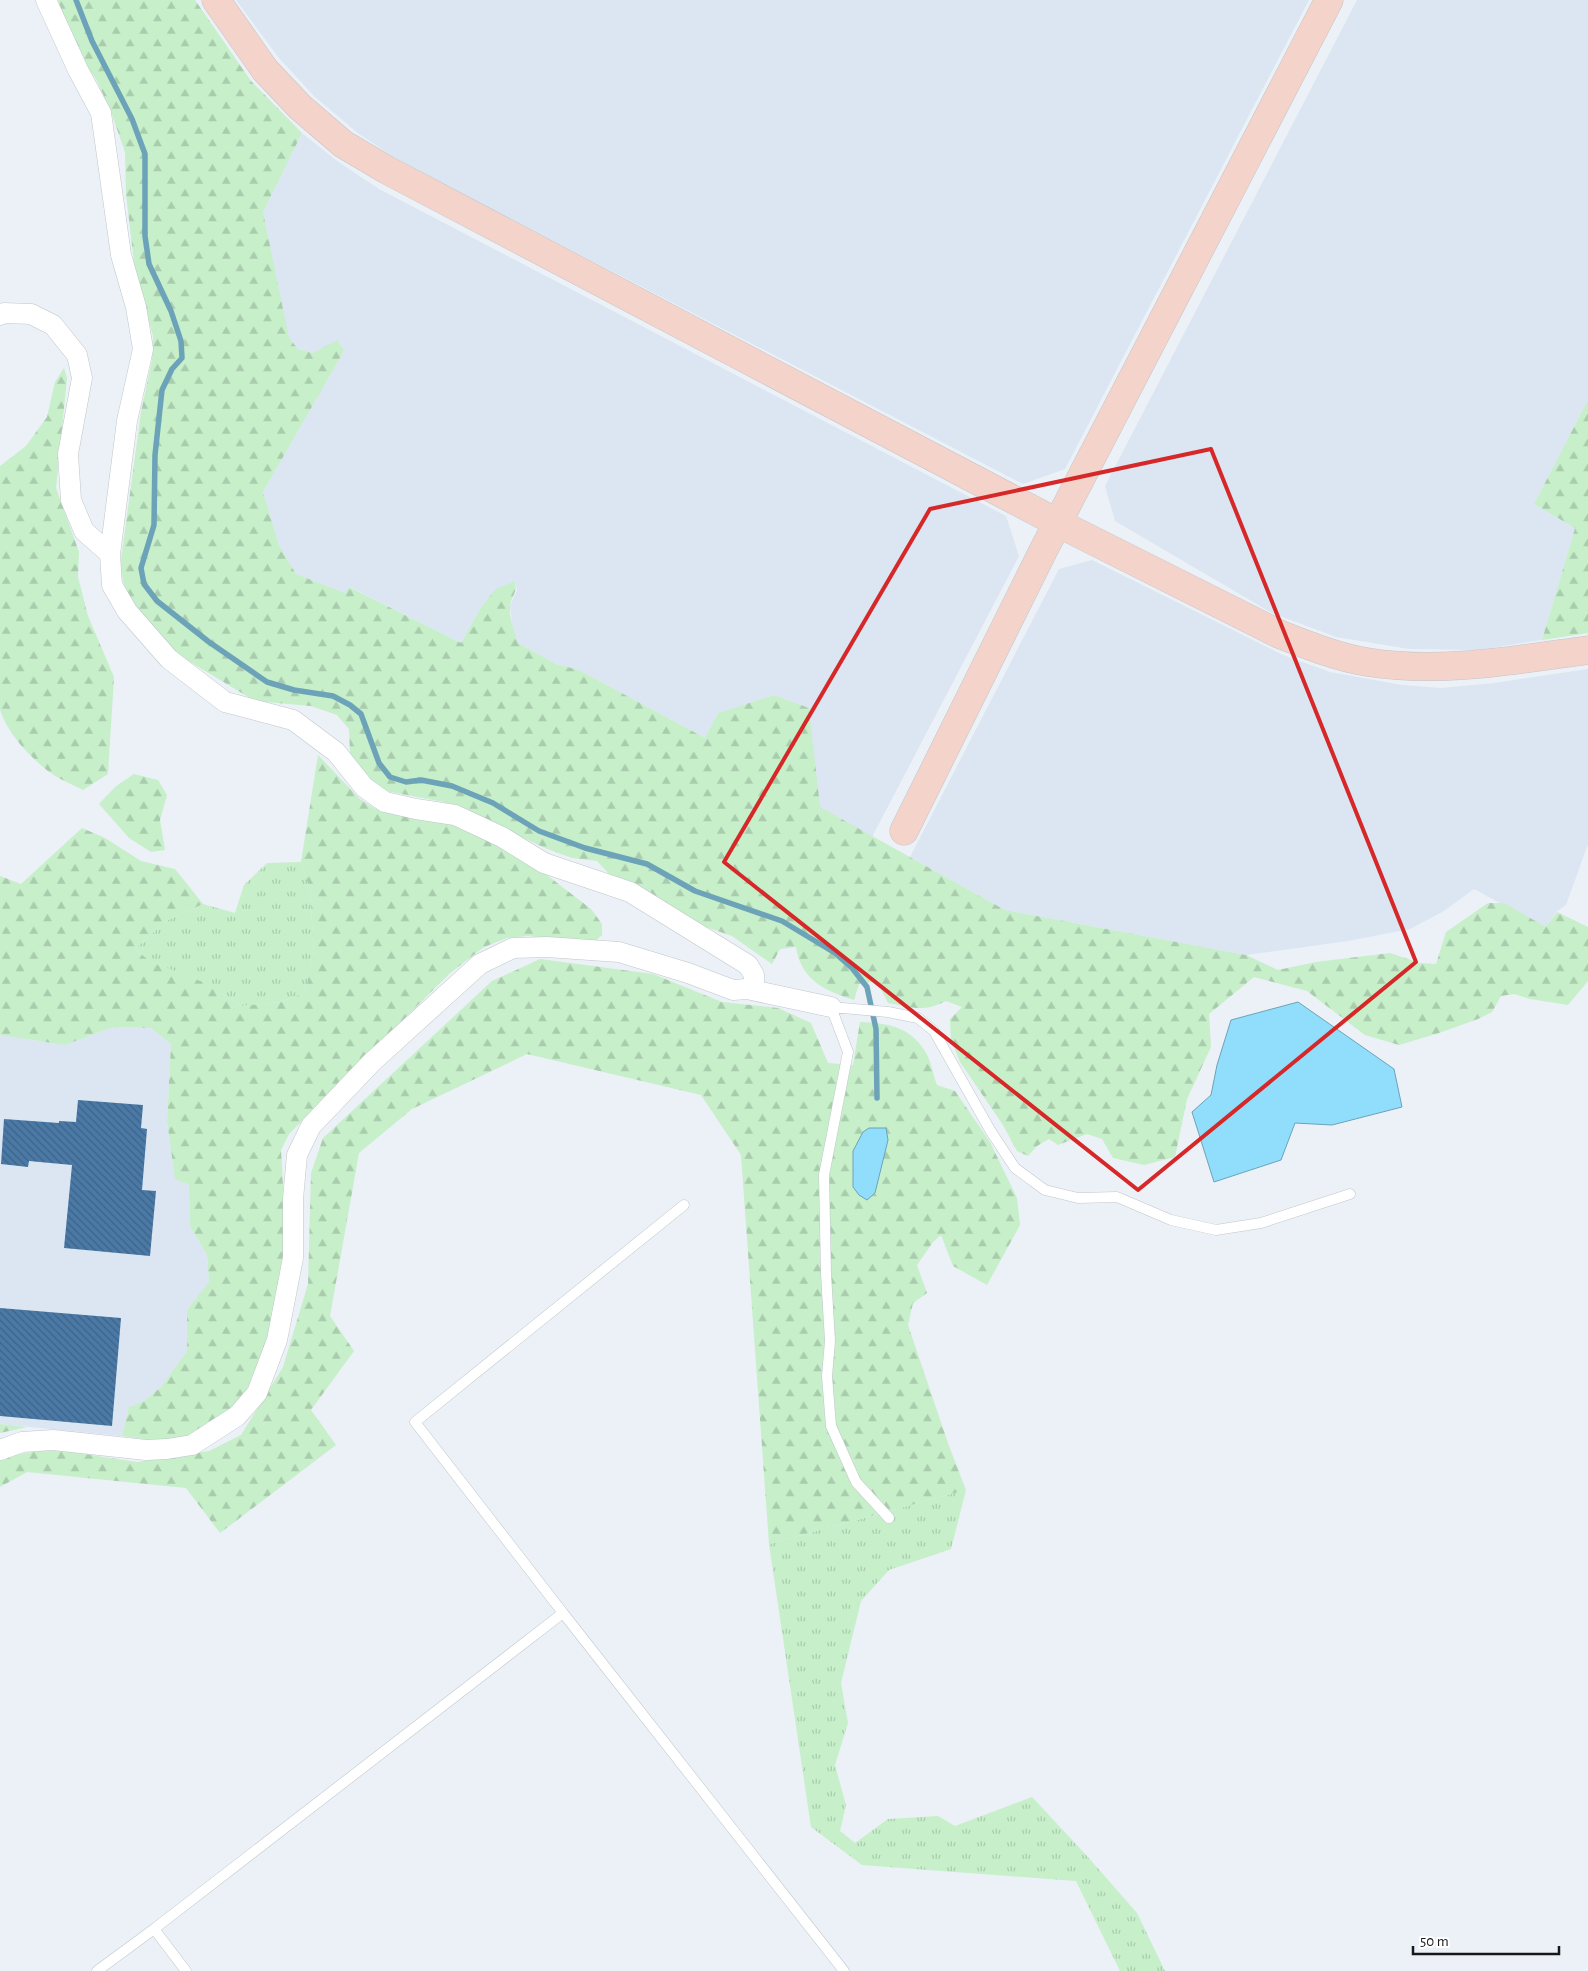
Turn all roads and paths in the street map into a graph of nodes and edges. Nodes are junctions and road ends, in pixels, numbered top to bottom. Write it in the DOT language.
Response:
graph roads {
  1 [pos="46,0"];
  2 [pos="216,0"];
  3 [pos="1329,0"];
  4 [pos="0,315"];
  5 [pos="1058,523"];
  6 [pos="110,554"];
  7 [pos="1588,650"];
  8 [pos="904,831"];
  9 [pos="747,989"];
  10 [pos="830,1006"];
  11 [pos="1350,1194"];
  12 [pos="684,1205"];
  13 [pos="0,1450"];
  14 [pos="889,1518"];
  15 [pos="563,1613"];
  16 [pos="154,1929"];
  17 [pos="97,1971"];
  18 [pos="186,1971"];
  19 [pos="844,1971"];
  1 -- 6 [label="street"];
  2 -- 5 [label="street"];
  3 -- 5 [label="street"];
  4 -- 6 [label="street"];
  5 -- 7 [label="street"];
  5 -- 8 [label="street"];
  6 -- 9 [label="street"];
  9 -- 10 [label="street"];
  9 -- 13 [label="street"];
  10 -- 11 [label="lane"];
  10 -- 14 [label="lane"];
  12 -- 15 [label="lane"];
  15 -- 16 [label="lane"];
  15 -- 19 [label="lane"];
  16 -- 17 [label="lane"];
  16 -- 18 [label="lane"];
}
